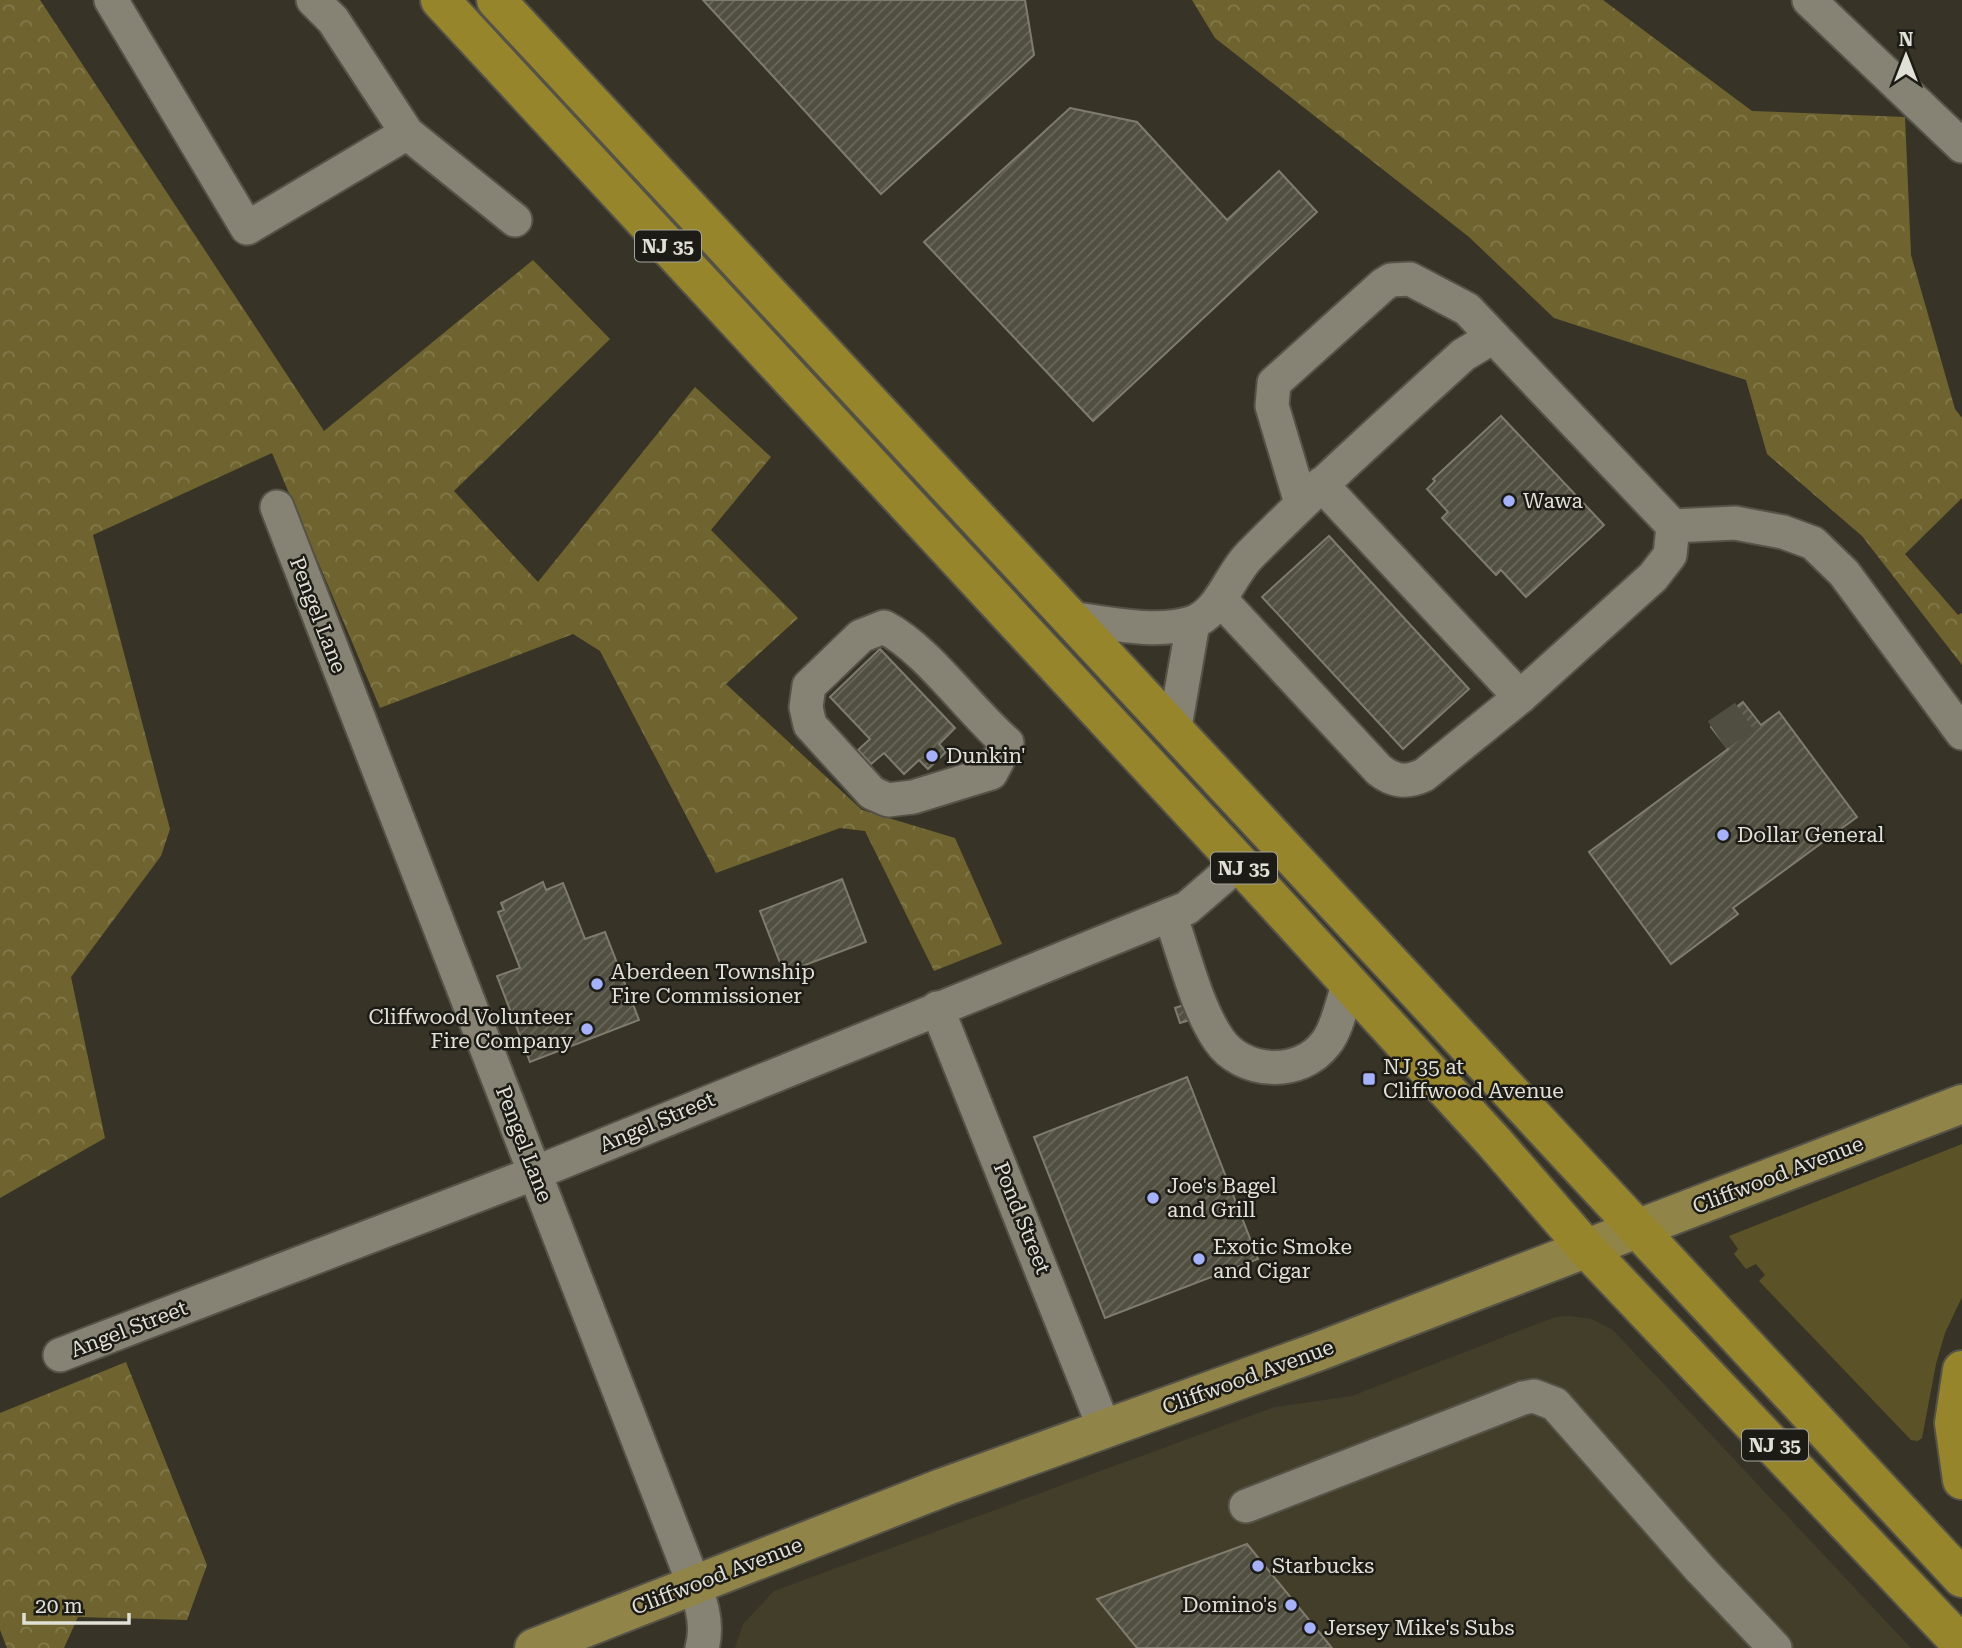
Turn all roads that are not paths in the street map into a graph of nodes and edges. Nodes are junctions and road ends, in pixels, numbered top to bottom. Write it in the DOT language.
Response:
graph roads {
  1 [pos="111,0"];
  2 [pos="313,0"];
  3 [pos="440,0"];
  4 [pos="496,0"];
  5 [pos="1809,0"];
  6 [pos="407,133"];
  7 [pos="1962,146"];
  8 [pos="515,220"];
  9 [pos="1493,337"];
  10 [pos="1311,494"];
  11 [pos="277,507"];
  12 [pos="1673,526"];
  13 [pos="1221,600"];
  14 [pos="1074,619"];
  15 [pos="1193,623"];
  16 [pos="1520,697"];
  17 [pos="1175,727"];
  18 [pos="1962,733"];
  19 [pos="991,773"];
  20 [pos="1238,863"];
  21 [pos="1170,915"];
  22 [pos="1349,983"];
  23 [pos="937,1008"];
  24 [pos="1962,1104"];
  25 [pos="535,1172"];
  26 [pos="1636,1229"];
  27 [pos="1586,1248"];
  28 [pos="60,1355"];
  29 [pos="1962,1370"];
  30 [pos="1105,1430"];
  31 [pos="1962,1480"];
  32 [pos="1246,1506"];
  33 [pos="1962,1578"];
  34 [pos="694,1585"];
  35 [pos="1962,1645"];
  36 [pos="534,1648"];
  37 [pos="702,1648"];
  38 [pos="1775,1648"];
  1 -- 6 [label="street"];
  2 -- 6 [label="street"];
  3 -- 20 [label="highway, NJ 35"];
  4 -- 14 [label="highway, NJ 35"];
  5 -- 7 [label="street"];
  6 -- 8 [label="street"];
  9 -- 10 [label="street"];
  9 -- 10 [label="street"];
  9 -- 12 [label="street"];
  10 -- 13 [label="street"];
  10 -- 16 [label="street"];
  11 -- 25 [label="street, Pengel Lane"];
  12 -- 16 [label="street"];
  12 -- 18 [label="street"];
  13 -- 15 [label="street"];
  13 -- 16 [label="street"];
  14 -- 15 [label="street"];
  14 -- 17 [label="highway, NJ 35"];
  15 -- 17 [label="street"];
  17 -- 26 [label="highway, NJ 35"];
  19 -- 19 [label="street"];
  20 -- 21 [label="street, Angel Street"];
  20 -- 22 [label="highway, NJ 35"];
  21 -- 22 [label="street"];
  21 -- 23 [label="street, Angel Street"];
  22 -- 27 [label="highway, NJ 35"];
  23 -- 25 [label="street, Angel Street"];
  23 -- 30 [label="street, Pond Street"];
  24 -- 26 [label="main road, Cliffwood Avenue"];
  25 -- 28 [label="street, Angel Street"];
  25 -- 34 [label="street, Pengel Lane"];
  26 -- 27 [label="main road, Cliffwood Avenue"];
  26 -- 33 [label="highway, NJ 35"];
  27 -- 30 [label="main road, Cliffwood Avenue"];
  27 -- 35 [label="highway, NJ 35"];
  29 -- 31 [label="highway"];
  30 -- 34 [label="main road, Cliffwood Avenue"];
  32 -- 38 [label="street"];
  34 -- 36 [label="main road, Cliffwood Avenue"];
  34 -- 37 [label="street, Pengel Lane"];
}
